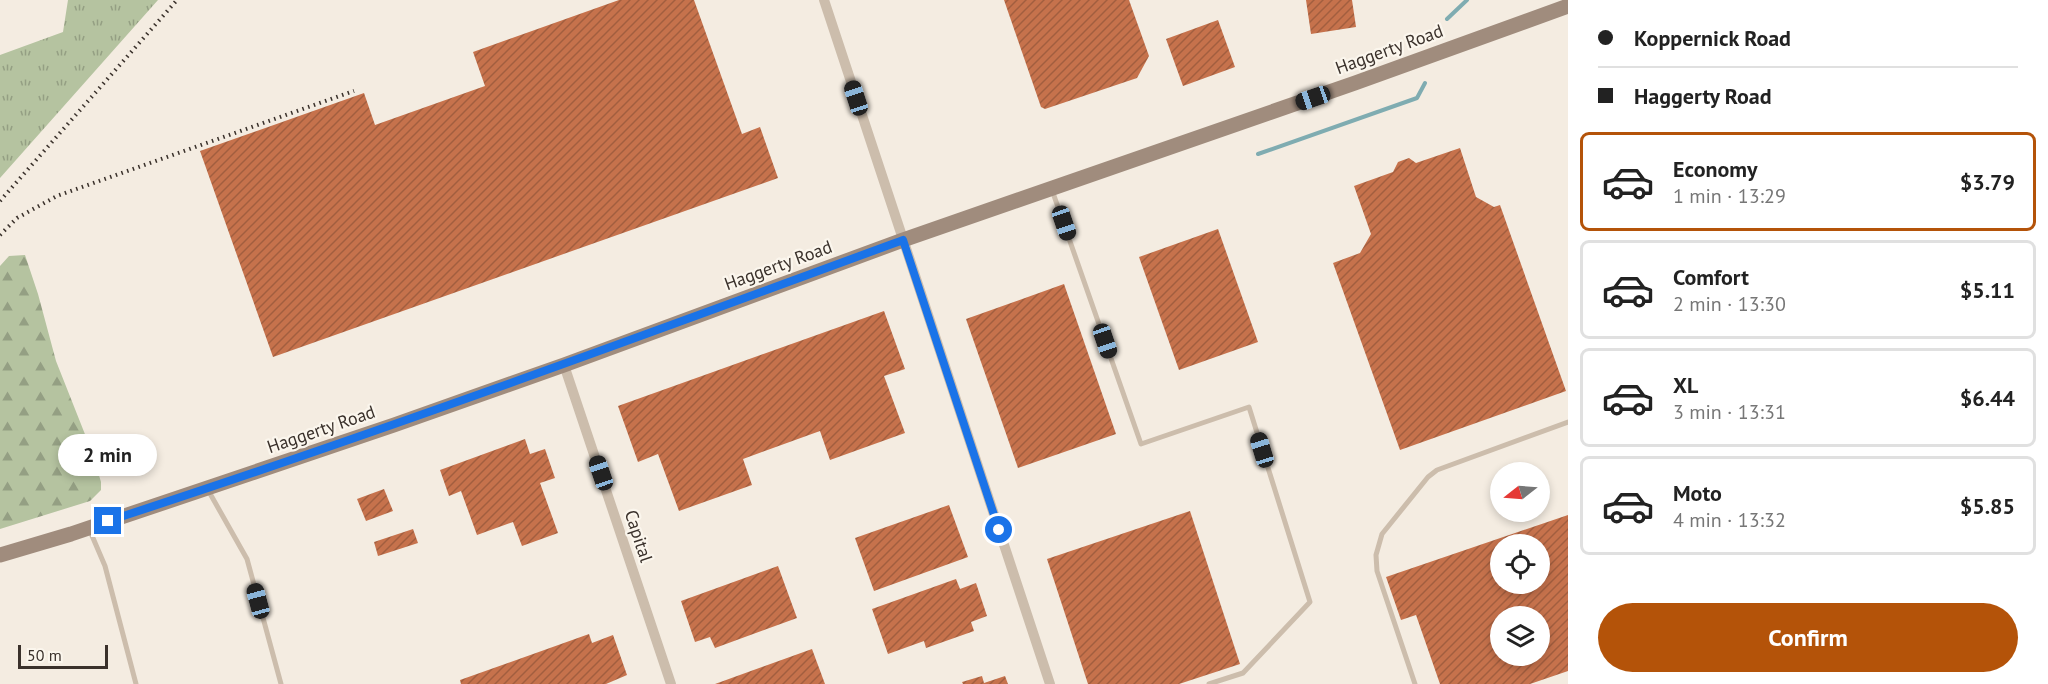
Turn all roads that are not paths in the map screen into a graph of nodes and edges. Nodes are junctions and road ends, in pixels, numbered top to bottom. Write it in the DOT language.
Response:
graph roads {
  1 [pos="824,0"];
  2 [pos="1568,6"];
  3 [pos="1052,188"];
  4 [pos="903,240"];
  5 [pos="564,365"];
  6 [pos="1568,422"];
  7 [pos="207,488"];
  8 [pos="89,528"];
  9 [pos="0,555"];
  10 [pos="135,684"];
  11 [pos="281,684"];
  12 [pos="671,684"];
  13 [pos="1050,684"];
  14 [pos="1209,684"];
  15 [pos="1415,684"];
  1 -- 4 [label="street"];
  2 -- 3 [label="main road, Haggerty Road"];
  3 -- 4 [label="main road, Haggerty Road"];
  3 -- 14 [label="lane"];
  4 -- 5 [label="main road, Haggerty Road"];
  4 -- 13 [label="street"];
  5 -- 7 [label="main road, Haggerty Road"];
  5 -- 12 [label="street, Capital"];
  6 -- 15 [label="lane"];
  7 -- 8 [label="main road, Haggerty Road"];
  7 -- 11 [label="lane"];
  8 -- 9 [label="main road, Haggerty Road"];
  8 -- 10 [label="lane"];
}
